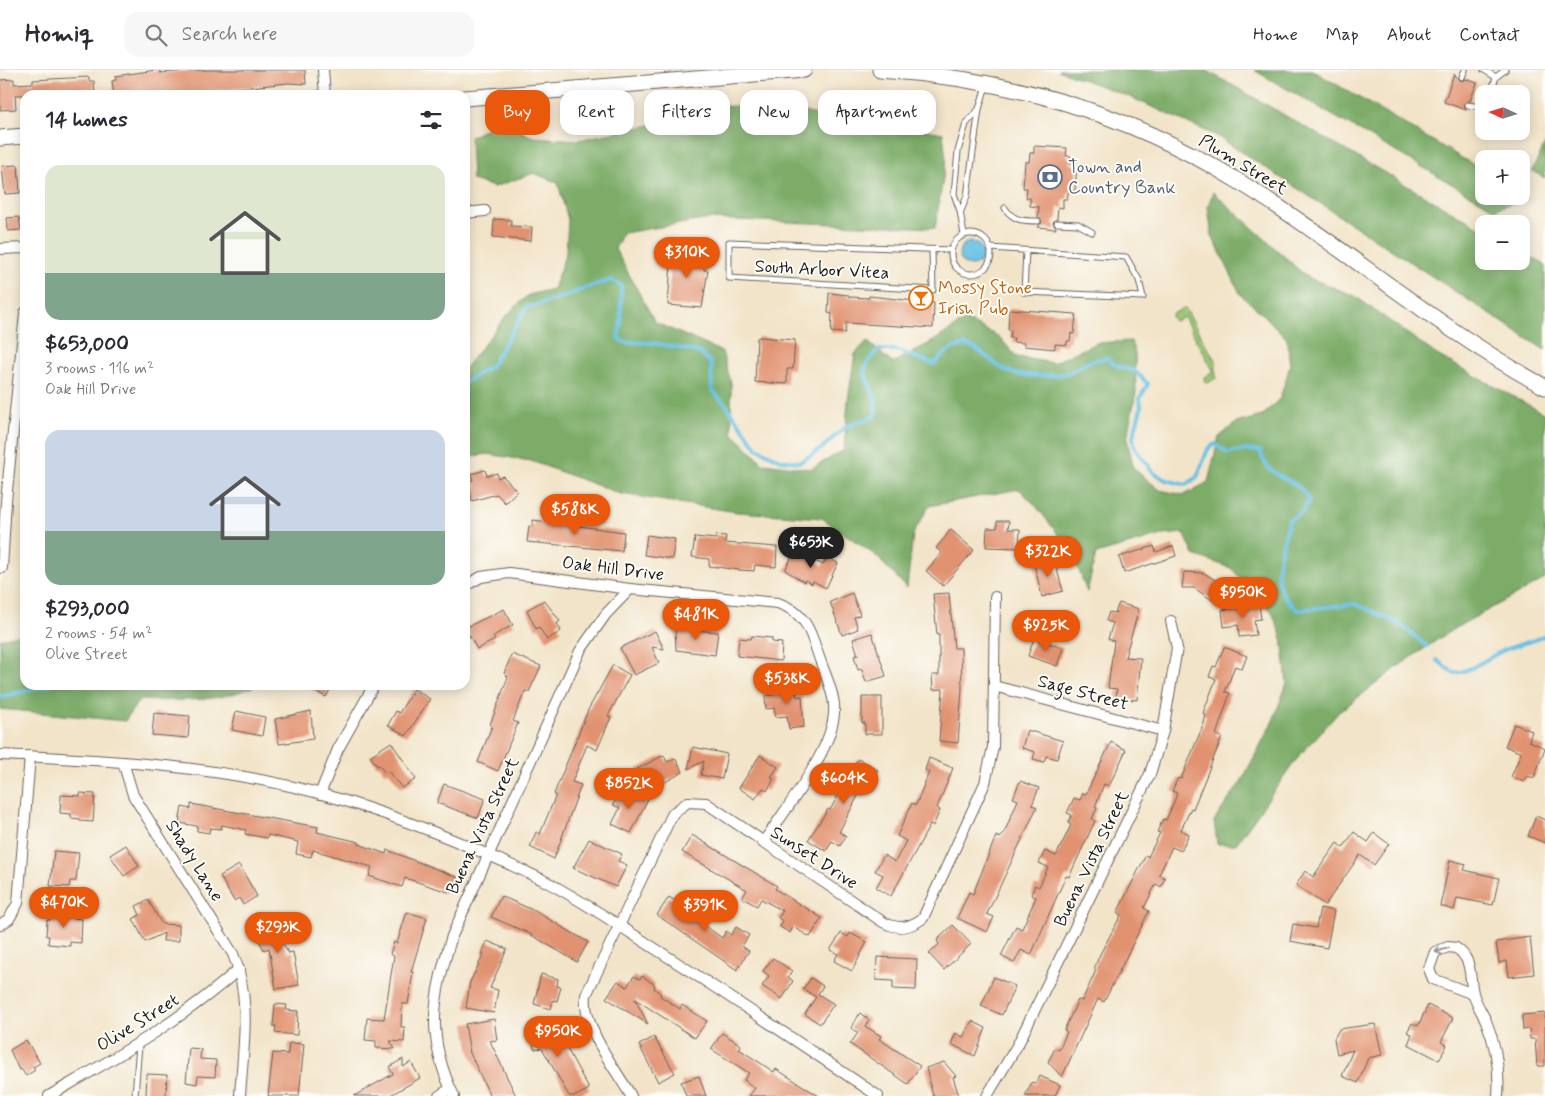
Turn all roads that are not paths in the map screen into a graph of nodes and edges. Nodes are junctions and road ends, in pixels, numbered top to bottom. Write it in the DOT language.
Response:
graph roads {
  1 [pos="323,70"];
  2 [pos="804,70"];
  3 [pos="880,70"];
  4 [pos="1465,70"];
  5 [pos="1484,70"];
  6 [pos="1505,70"];
  7 [pos="1462,77"];
  8 [pos="1496,78"];
  9 [pos="986,83"];
  10 [pos="1494,85"];
  11 [pos="325,90"];
  12 [pos="470,98"];
  13 [pos="1468,105"];
  14 [pos="1475,106"];
  15 [pos="979,109"];
  16 [pos="20,136"];
  17 [pos="0,138"];
  18 [pos="1005,208"];
  19 [pos="484,211"];
  20 [pos="470,212"];
  21 [pos="960,212"];
  22 [pos="1038,221"];
  23 [pos="1057,222"];
  24 [pos="1092,232"];
  25 [pos="964,235"];
  26 [pos="20,248"];
  27 [pos="990,248"];
  28 [pos="0,249"];
  29 [pos="951,250"];
  30 [pos="932,251"];
  31 [pos="1026,251"];
  32 [pos="20,368"];
  33 [pos="1545,387"];
  34 [pos="2,568"];
  35 [pos="470,583"];
  36 [pos="630,589"];
  37 [pos="995,597"];
  38 [pos="1171,621"];
  39 [pos="994,686"];
  40 [pos="371,690"];
  41 [pos="1163,731"];
  42 [pos="0,755"];
  43 [pos="30,756"];
  44 [pos="123,762"];
  45 [pos="320,794"];
  46 [pos="762,843"];
  47 [pos="489,856"];
  48 [pos="0,925"];
  49 [pos="620,926"];
  50 [pos="239,969"];
  51 [pos="1473,994"];
  52 [pos="139,1044"];
  53 [pos="452,1092"];
  54 [pos="49,1096"];
  55 [pos="135,1096"];
  56 [pos="240,1096"];
  57 [pos="439,1096"];
  58 [pos="631,1096"];
  59 [pos="878,1096"];
  60 [pos="988,1096"];
  61 [pos="1498,1096"];
  1 -- 11 [label="street"];
  2 -- 12 [label="main road"];
  3 -- 9 [label="main road, Plum Street"];
  4 -- 7 [label="lane"];
  5 -- 8 [label="lane"];
  6 -- 8 [label="lane"];
  8 -- 10 [label="lane"];
  9 -- 15 [label="lane"];
  9 -- 33 [label="main road, Plum Street"];
  13 -- 14 [label="lane"];
  15 -- 21 [label="lane"];
  15 -- 21 [label="lane"];
  16 -- 17 [label="main road"];
  18 -- 22 [label="lane"];
  19 -- 20 [label="street"];
  21 -- 25 [label="lane"];
  23 -- 24 [label="lane"];
  25 -- 27 [label="lane"];
  25 -- 29 [label="lane"];
  26 -- 28 [label="street"];
  27 -- 29 [label="lane"];
  27 -- 31 [label="lane"];
  29 -- 30 [label="lane, South Arbor Vitea"];
  30 -- 30 [label="lane, South Arbor Vitea"];
  31 -- 31 [label="lane"];
  32 -- 34 [label="street"];
  35 -- 36 [label="street, Oak Hill Drive"];
  36 -- 46 [label="street, Oak Hill Drive"];
  36 -- 47 [label="street, Buena Vista Street"];
  37 -- 39 [label="street, Sunset Drive"];
  38 -- 41 [label="street, Buena Vista Street"];
  39 -- 41 [label="street, Sage Street"];
  39 -- 46 [label="street, Sunset Drive"];
  40 -- 45 [label="street"];
  41 -- 60 [label="street, Buena Vista Street"];
  42 -- 43 [label="street"];
  43 -- 44 [label="street"];
  43 -- 48 [label="street"];
  44 -- 45 [label="street"];
  44 -- 50 [label="street, Shady Lane"];
  45 -- 47 [label="street"];
  46 -- 49 [label="street, Sunset Drive"];
  47 -- 49 [label="street"];
  47 -- 53 [label="street, Buena Vista Street"];
  49 -- 58 [label="street, Sunset Drive"];
  49 -- 59 [label="street"];
  50 -- 52 [label="street, Olive Street"];
  50 -- 56 [label="street, Shady Lane"];
  51 -- 51 [label="street, one-way"];
  51 -- 61 [label="street"];
  52 -- 54 [label="street, Olive Street"];
  52 -- 55 [label="lane"];
  53 -- 57 [label="street"];
}
